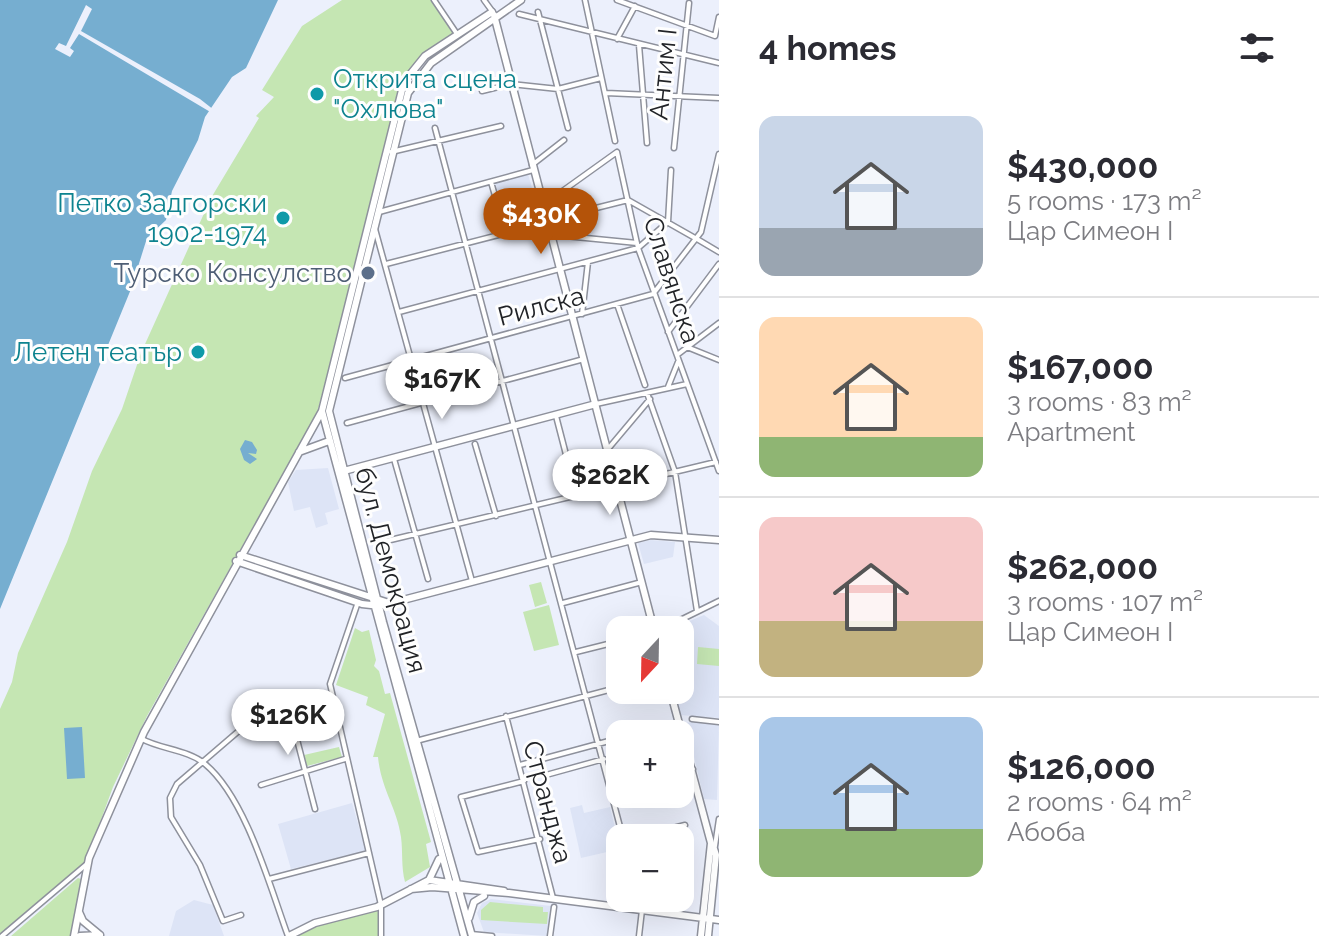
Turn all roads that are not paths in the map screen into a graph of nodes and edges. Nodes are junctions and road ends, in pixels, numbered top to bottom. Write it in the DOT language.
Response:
graph roads {
  1 [pos="434,0"];
  2 [pos="484,0"];
  3 [pos="521,0"];
  4 [pos="585,0"];
  5 [pos="617,0"];
  6 [pos="689,3"];
  7 [pos="635,6"];
  8 [pos="538,12"];
  9 [pos="519,14"];
  10 [pos="496,15"];
  11 [pos="719,17"];
  12 [pos="539,19"];
  13 [pos="686,24"];
  14 [pos="457,34"];
  15 [pos="593,34"];
  16 [pos="617,40"];
  17 [pos="639,45"];
  18 [pos="683,55"];
  19 [pos="719,63"];
  20 [pos="602,77"];
  21 [pos="511,84"];
  22 [pos="558,89"];
  23 [pos="482,91"];
  24 [pos="605,93"];
  25 [pos="643,93"];
  26 [pos="679,95"];
  27 [pos="719,98"];
  28 [pos="501,126"];
  29 [pos="435,128"];
  30 [pos="568,128"];
  31 [pos="564,140"];
  32 [pos="615,141"];
  33 [pos="440,143"];
  34 [pos="647,143"];
  35 [pos="674,148"];
  36 [pos="390,152"];
  37 [pos="719,154"];
  38 [pos="533,167"];
  39 [pos="671,170"];
  40 [pos="491,182"];
  41 [pos="453,192"];
  42 [pos="628,200"];
  43 [pos="543,205"];
  44 [pos="379,212"];
  45 [pos="552,219"];
  46 [pos="668,222"];
  47 [pos="375,227"];
  48 [pos="506,233"];
  49 [pos="552,235"];
  50 [pos="696,238"];
  51 [pos="466,243"];
  52 [pos="637,246"];
  53 [pos="719,252"];
  54 [pos="588,262"];
  55 [pos="386,264"];
  56 [pos="719,264"];
  57 [pos="560,270"];
  58 [pos="479,290"];
  59 [pos="653,294"];
  60 [pos="617,304"];
  61 [pos="399,312"];
  62 [pos="582,314"];
  63 [pos="572,317"];
  64 [pos="719,323"];
  65 [pos="668,332"];
  66 [pos="492,338"];
  67 [pos="687,347"];
  68 [pos="678,357"];
  69 [pos="584,359"];
  70 [pos="412,360"];
  71 [pos="719,360"];
  72 [pos="345,378"];
  73 [pos="504,381"];
  74 [pos="687,384"];
  75 [pos="645,385"];
  76 [pos="667,389"];
  77 [pos="649,396"];
  78 [pos="423,402"];
  79 [pos="596,404"];
  80 [pos="322,411"];
  81 [pos="555,414"];
  82 [pos="347,423"];
  83 [pos="516,424"];
  84 [pos="334,433"];
  85 [pos="329,442"];
  86 [pos="475,444"];
  87 [pos="434,447"];
  88 [pos="608,449"];
  89 [pos="296,454"];
  90 [pos="393,458"];
  91 [pos="716,462"];
  92 [pos="719,471"];
  93 [pos="340,472"];
  94 [pos="675,472"];
  95 [pos="618,486"];
  96 [pos="577,498"];
  97 [pos="537,507"];
  98 [pos="496,516"];
  99 [pos="456,526"];
  100 [pos="416,535"];
  101 [pos="685,537"];
  102 [pos="631,540"];
  103 [pos="719,540"];
  104 [pos="382,542"];
  105 [pos="238,558"];
  106 [pos="551,561"];
  107 [pos="363,574"];
  108 [pos="428,579"];
  109 [pos="472,581"];
  110 [pos="642,582"];
  111 [pos="350,590"];
  112 [pos="375,601"];
  113 [pos="719,601"];
  114 [pos="358,602"];
  115 [pos="562,603"];
  116 [pos="697,611"];
  117 [pos="653,616"];
  118 [pos="686,616"];
  119 [pos="606,644"];
  120 [pos="576,652"];
  121 [pos="606,690"];
  122 [pos="587,694"];
  123 [pos="277,698"];
  124 [pos="332,700"];
  125 [pos="506,716"];
  126 [pos="692,719"];
  127 [pos="719,722"];
  128 [pos="142,739"];
  129 [pos="416,741"];
  130 [pos="606,742"];
  131 [pos="600,743"];
  132 [pos="345,759"];
  133 [pos="604,759"];
  134 [pos="203,762"];
  135 [pos="520,765"];
  136 [pos="606,766"];
  137 [pos="304,769"];
  138 [pos="694,773"];
  139 [pos="546,775"];
  140 [pos="524,781"];
  141 [pos="261,785"];
  142 [pos="315,809"];
  143 [pos="706,819"];
  144 [pos="719,819"];
  145 [pos="540,839"];
  146 [pos="712,846"];
  147 [pos="439,852"];
  148 [pos="369,853"];
  149 [pos="88,863"];
  150 [pos="269,879"];
  151 [pos="429,880"];
  152 [pos="453,886"];
  153 [pos="411,889"];
  154 [pos="509,893"];
  155 [pos="493,894"];
  156 [pos="553,898"];
  157 [pos="381,905"];
  158 [pos="606,905"];
  159 [pos="554,907"];
  160 [pos="78,909"];
  161 [pos="642,912"];
  162 [pos="656,912"];
  163 [pos="241,915"];
  164 [pos="706,919"];
  165 [pos="719,920"];
  166 [pos="468,921"];
  167 [pos="75,927"];
  168 [pos="469,935"];
  169 [pos="2,936"];
  170 [pos="77,936"];
  171 [pos="101,936"];
  172 [pos="288,936"];
  173 [pos="381,936"];
  174 [pos="492,936"];
  175 [pos="550,936"];
  176 [pos="639,936"];
  177 [pos="701,936"];
  178 [pos="708,936"];
  1 -- 14 [label="street"];
  2 -- 10 [label="street"];
  3 -- 10 [label="main road"];
  4 -- 15 [label="street"];
  5 -- 7 [label="street"];
  6 -- 13 [label="street, Антим I"];
  7 -- 13 [label="street"];
  7 -- 16 [label="street"];
  8 -- 12 [label="street"];
  9 -- 12 [label="street"];
  10 -- 14 [label="main road, бул. Демокрация"];
  10 -- 21 [label="main road"];
  10 -- 36 [label="main road, бул. Демокрация"];
  11 -- 13 [label="street"];
  12 -- 15 [label="street"];
  12 -- 22 [label="street"];
  13 -- 18 [label="street, Антим I"];
  14 -- 36 [label="main road, бул. Демокрация"];
  15 -- 16 [label="street"];
  15 -- 20 [label="street"];
  16 -- 17 [label="street"];
  17 -- 18 [label="street"];
  17 -- 25 [label="street"];
  18 -- 19 [label="street"];
  18 -- 26 [label="street, Антим I"];
  20 -- 22 [label="street"];
  20 -- 24 [label="street"];
  21 -- 22 [label="street"];
  21 -- 23 [label="street"];
  21 -- 38 [label="main road"];
  22 -- 30 [label="street"];
  24 -- 25 [label="street"];
  24 -- 32 [label="street"];
  25 -- 26 [label="street"];
  25 -- 34 [label="street"];
  26 -- 27 [label="street"];
  26 -- 35 [label="street, Антим I"];
  28 -- 33 [label="street"];
  29 -- 33 [label="street"];
  31 -- 38 [label="street"];
  33 -- 36 [label="street"];
  33 -- 41 [label="street"];
  36 -- 44 [label="main road, бул. Демокрация"];
  36 -- 80 [label="main road, бул. Демокрация"];
  37 -- 50 [label="street"];
  38 -- 40 [label="street"];
  38 -- 43 [label="main road"];
  39 -- 46 [label="street"];
  40 -- 41 [label="street"];
  40 -- 48 [label="street"];
  41 -- 44 [label="street"];
  41 -- 51 [label="street"];
  42 -- 43 [label="street, Славянска"];
  42 -- 45 [label="street"];
  42 -- 46 [label="street"];
  42 -- 52 [label="street, Славянска"];
  43 -- 49 [label="main road"];
  44 -- 47 [label="main road, бул. Демокрация"];
  46 -- 50 [label="street"];
  46 -- 52 [label="street"];
  47 -- 55 [label="street"];
  47 -- 84 [label="main road, бул. Демокрация"];
  48 -- 49 [label="street"];
  48 -- 51 [label="street"];
  49 -- 52 [label="street"];
  49 -- 57 [label="main road"];
  50 -- 53 [label="street"];
  50 -- 59 [label="street"];
  51 -- 55 [label="street"];
  51 -- 58 [label="street"];
  52 -- 54 [label="street"];
  52 -- 59 [label="street, Славянска"];
  54 -- 57 [label="street"];
  54 -- 62 [label="street"];
  55 -- 61 [label="street"];
  56 -- 65 [label="street"];
  57 -- 58 [label="street"];
  57 -- 63 [label="main road"];
  58 -- 61 [label="street"];
  58 -- 66 [label="street"];
  59 -- 60 [label="street, Рилска"];
  59 -- 65 [label="street, Славянска"];
  60 -- 62 [label="street, Рилска"];
  60 -- 75 [label="street"];
  61 -- 70 [label="street"];
  62 -- 63 [label="street, Рилска"];
  63 -- 66 [label="street, Рилска"];
  63 -- 69 [label="main road"];
  64 -- 67 [label="street"];
  65 -- 68 [label="street, Славянска"];
  66 -- 70 [label="street, Рилска"];
  66 -- 73 [label="street"];
  67 -- 68 [label="street"];
  67 -- 71 [label="street"];
  68 -- 74 [label="street, Славянска"];
  68 -- 76 [label="street"];
  69 -- 73 [label="street"];
  69 -- 79 [label="main road"];
  70 -- 72 [label="street, Рилска"];
  70 -- 78 [label="street"];
  73 -- 78 [label="street"];
  73 -- 83 [label="street"];
  74 -- 76 [label="street"];
  74 -- 91 [label="street, Славянска"];
  76 -- 77 [label="street"];
  77 -- 79 [label="street"];
  77 -- 88 [label="street"];
  77 -- 94 [label="street"];
  78 -- 82 [label="street"];
  78 -- 87 [label="street"];
  79 -- 81 [label="main road"];
  79 -- 88 [label="main road"];
  80 -- 85 [label="main road, бул. Демокрация"];
  80 -- 89 [label="main road"];
  81 -- 83 [label="main road"];
  81 -- 96 [label="street"];
  83 -- 87 [label="main road"];
  83 -- 97 [label="street"];
  84 -- 85 [label="main road"];
  84 -- 93 [label="main road, бул. Демокрация"];
  85 -- 89 [label="main road"];
  85 -- 93 [label="main road, бул. Демокрация"];
  86 -- 98 [label="street"];
  87 -- 90 [label="main road"];
  87 -- 99 [label="street"];
  88 -- 95 [label="main road"];
  89 -- 105 [label="main road"];
  90 -- 93 [label="main road"];
  90 -- 100 [label="street"];
  91 -- 92 [label="street, Славянска"];
  91 -- 94 [label="street"];
  93 -- 107 [label="main road, бул. Демокрация"];
  93 -- 112 [label="main road, бул. Демокрация"];
  94 -- 95 [label="street"];
  94 -- 101 [label="street"];
  95 -- 96 [label="street"];
  95 -- 102 [label="main road"];
  96 -- 97 [label="street"];
  97 -- 98 [label="street"];
  97 -- 106 [label="street"];
  98 -- 99 [label="street"];
  99 -- 100 [label="street"];
  99 -- 109 [label="street"];
  100 -- 104 [label="street"];
  100 -- 108 [label="street"];
  101 -- 102 [label="main road"];
  101 -- 103 [label="main road"];
  101 -- 116 [label="street"];
  102 -- 106 [label="main road"];
  102 -- 110 [label="main road"];
  105 -- 111 [label="main road"];
  105 -- 114 [label="main road"];
  105 -- 128 [label="main road"];
  106 -- 109 [label="main road"];
  106 -- 115 [label="street"];
  107 -- 111 [label="main road"];
  107 -- 112 [label="main road, бул. Демокрация"];
  109 -- 112 [label="main road"];
  110 -- 115 [label="street"];
  110 -- 117 [label="main road"];
  111 -- 112 [label="main road"];
  112 -- 114 [label="main road"];
  112 -- 129 [label="main road, бул. Демокрация"];
  112 -- 147 [label="main road, бул. Демокрация"];
  113 -- 116 [label="street"];
  114 -- 124 [label="street"];
  115 -- 120 [label="street"];
  116 -- 118 [label="street"];
  119 -- 120 [label="street"];
  120 -- 122 [label="street"];
  121 -- 122 [label="street"];
  122 -- 125 [label="street"];
  122 -- 131 [label="street"];
  123 -- 124 [label="street"];
  123 -- 134 [label="street"];
  123 -- 137 [label="street"];
  124 -- 132 [label="street"];
  125 -- 129 [label="street"];
  125 -- 135 [label="street, Странджа"];
  126 -- 127 [label="street"];
  128 -- 134 [label="street"];
  128 -- 149 [label="main road"];
  129 -- 152 [label="main road, бул. Демокрация"];
  130 -- 131 [label="street"];
  131 -- 133 [label="street"];
  131 -- 135 [label="street"];
  132 -- 137 [label="street"];
  132 -- 148 [label="street"];
  133 -- 136 [label="street"];
  133 -- 139 [label="street"];
  134 -- 150 [label="street"];
  134 -- 163 [label="street"];
  135 -- 140 [label="street, Странджа"];
  137 -- 141 [label="street"];
  137 -- 142 [label="street"];
  138 -- 143 [label="main road"];
  140 -- 145 [label="street, Странджа"];
  140 -- 145 [label="street"];
  143 -- 144 [label="street"];
  143 -- 146 [label="main road"];
  144 -- 146 [label="street"];
  145 -- 156 [label="street, Странджа"];
  146 -- 164 [label="main road"];
  147 -- 151 [label="main road"];
  147 -- 152 [label="main road, бул. Демокрация"];
  148 -- 150 [label="street"];
  148 -- 157 [label="street"];
  149 -- 160 [label="main road"];
  149 -- 169 [label="street"];
  150 -- 172 [label="street"];
  151 -- 152 [label="main road"];
  151 -- 153 [label="main road"];
  152 -- 153 [label="main road"];
  152 -- 154 [label="main road"];
  152 -- 155 [label="main road"];
  152 -- 166 [label="main road, бул. Демокрация"];
  152 -- 168 [label="main road, бул. Демокрация"];
  153 -- 157 [label="main road"];
  154 -- 155 [label="main road"];
  154 -- 156 [label="main road"];
  155 -- 166 [label="main road"];
  156 -- 158 [label="main road"];
  157 -- 172 [label="main road"];
  157 -- 173 [label="street"];
  159 -- 175 [label="street"];
  160 -- 167 [label="main road"];
  160 -- 171 [label="main road"];
  161 -- 176 [label="street"];
  162 -- 164 [label="main road"];
  164 -- 165 [label="main road"];
  164 -- 177 [label="main road"];
  164 -- 178 [label="main road"];
  166 -- 168 [label="main road, бул. Демокрация"];
  167 -- 170 [label="main road"];
  167 -- 171 [label="main road"];
  168 -- 174 [label="street"];
  170 -- 171 [label="main road"];
}
